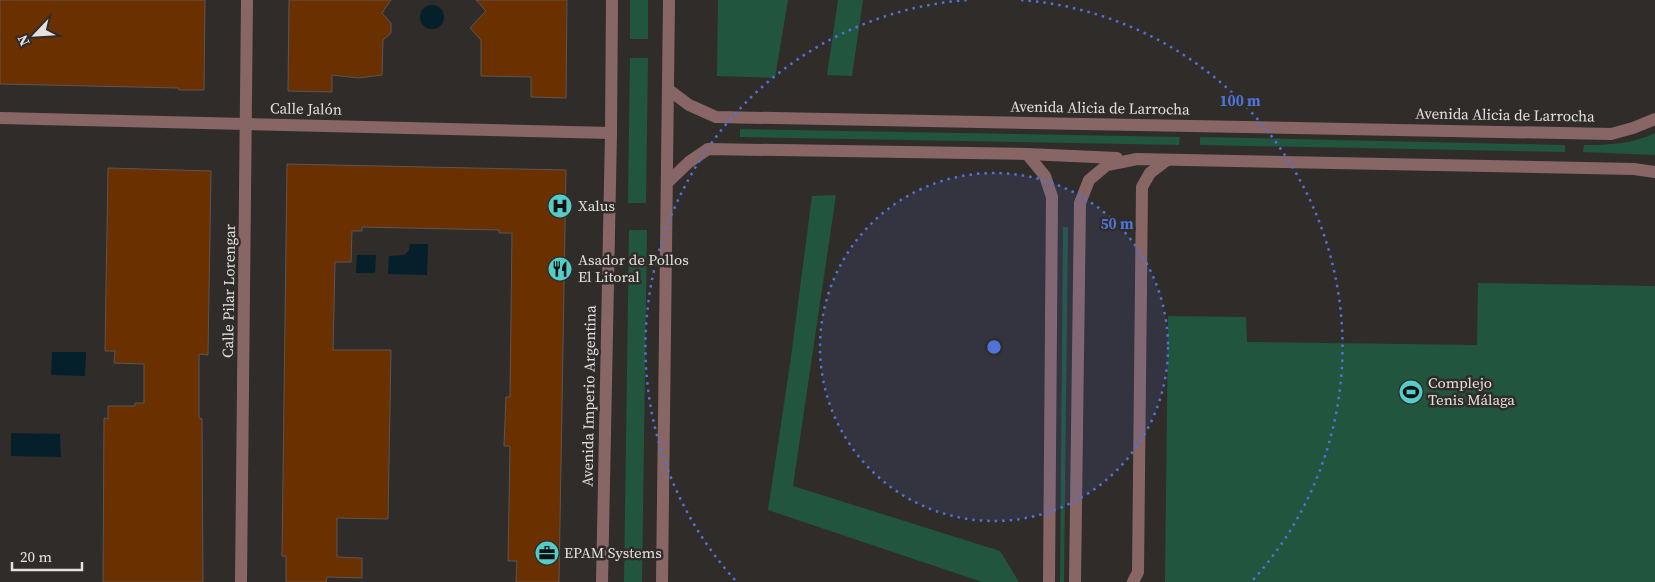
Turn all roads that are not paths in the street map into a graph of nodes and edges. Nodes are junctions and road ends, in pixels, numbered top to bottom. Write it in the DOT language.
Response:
graph roads {
  1 [pos="247,0"];
  2 [pos="612,0"];
  3 [pos="670,0"];
  4 [pos="669,90"];
  5 [pos="0,118"];
  6 [pos="1655,119"];
  7 [pos="246,124"];
  8 [pos="611,133"];
  9 [pos="1027,154"];
  10 [pos="1137,159"];
  11 [pos="1167,160"];
  12 [pos="1655,172"];
  13 [pos="667,183"];
  14 [pos="241,582"];
  15 [pos="602,582"];
  16 [pos="662,582"];
  17 [pos="1050,582"];
  18 [pos="1075,582"];
  19 [pos="1133,582"];
  1 -- 7 [label="street, Calle Pilar Lorengar"];
  2 -- 8 [label="street, Avenida Imperio Argentina"];
  3 -- 4 [label="street"];
  4 -- 6 [label="street, Avenida Alicia de Larrocha"];
  4 -- 13 [label="street"];
  5 -- 7 [label="street, Calle Jalón"];
  7 -- 8 [label="street, Calle Jalón"];
  7 -- 14 [label="street, Calle Pilar Lorengar"];
  8 -- 15 [label="street, Avenida Imperio Argentina"];
  9 -- 10 [label="street"];
  9 -- 13 [label="street"];
  9 -- 17 [label="street"];
  10 -- 11 [label="street"];
  10 -- 18 [label="street"];
  11 -- 12 [label="street"];
  11 -- 19 [label="street"];
  13 -- 16 [label="street"];
}
